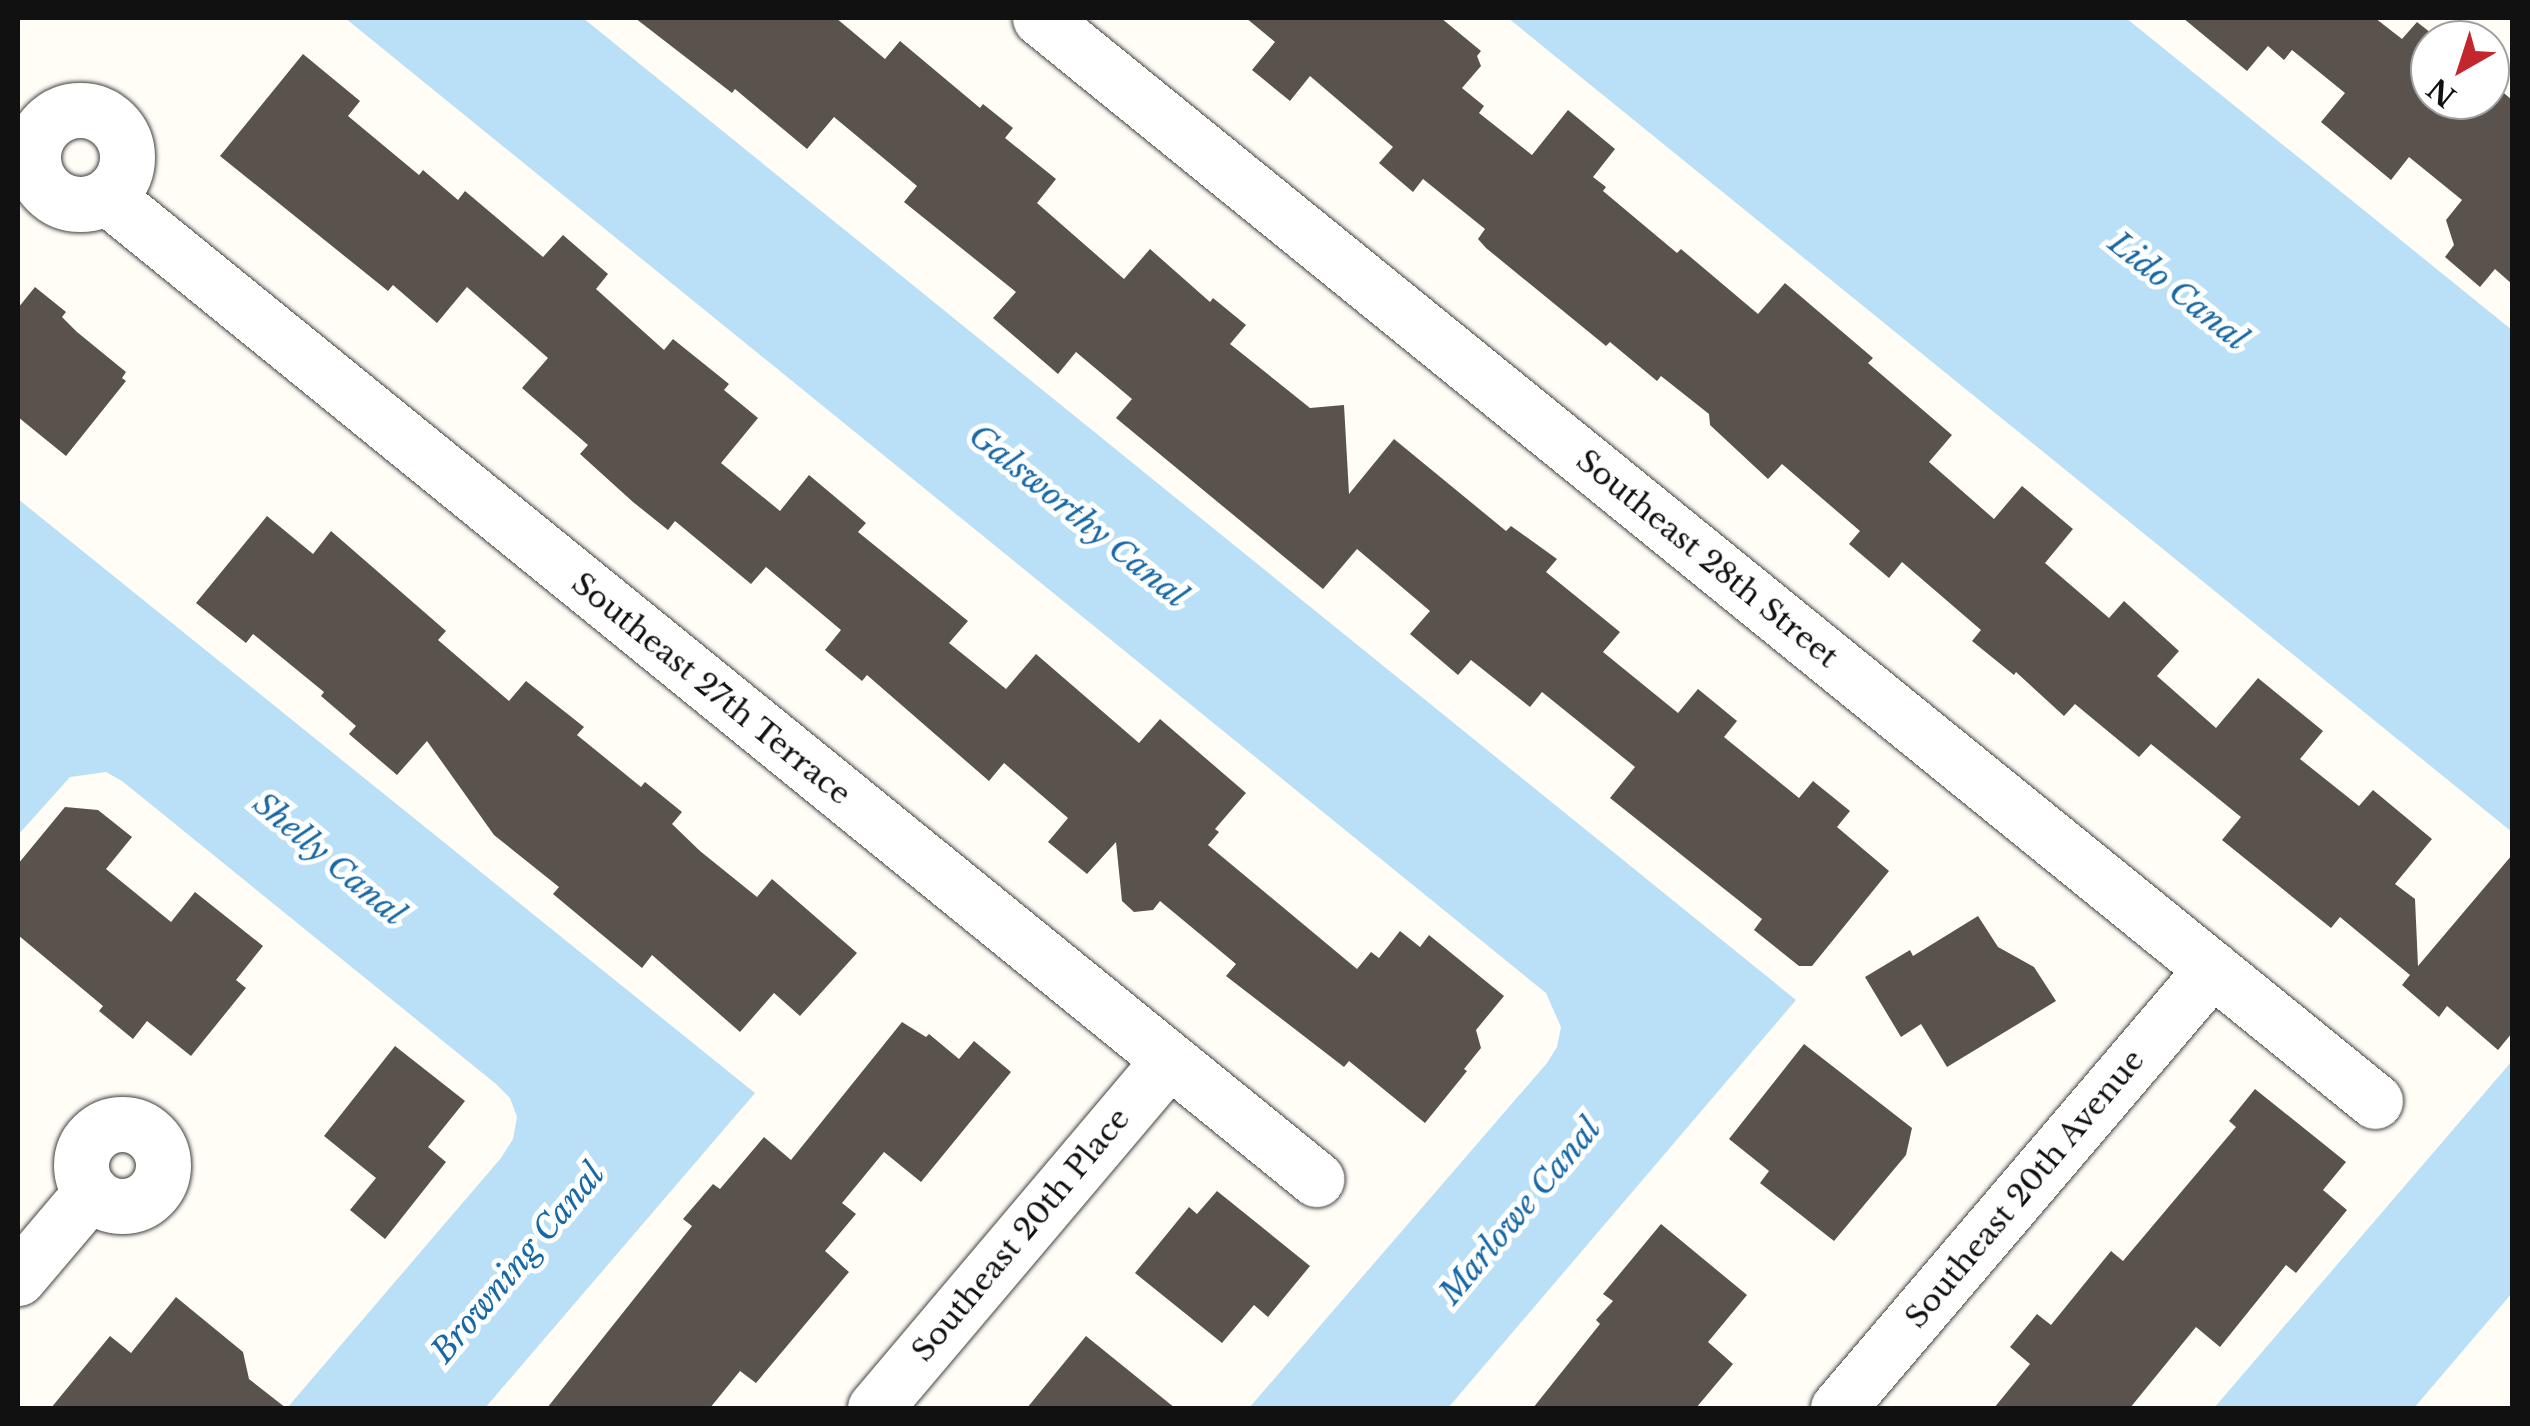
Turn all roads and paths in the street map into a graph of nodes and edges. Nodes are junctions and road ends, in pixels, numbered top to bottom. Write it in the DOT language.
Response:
graph roads {
  1 [pos="1040,18"];
  2 [pos="107,197"];
  3 [pos="2212,969"];
  4 [pos="1168,1061"];
  5 [pos="2376,1101"];
  6 [pos="1316,1180"];
  7 [pos="90,1192"];
  8 [pos="18,1278"];
  9 [pos="874,1408"];
  10 [pos="1838,1408"];
  1 -- 3 [label="street, Southeast 28th Street"];
  2 -- 4 [label="street, Southeast 27th Terrace"];
  3 -- 5 [label="street, Southeast 28th Street"];
  3 -- 10 [label="street, Southeast 20th Avenue"];
  4 -- 6 [label="street, Southeast 27th Terrace"];
  4 -- 9 [label="street, Southeast 20th Place"];
  7 -- 8 [label="street"];
}
